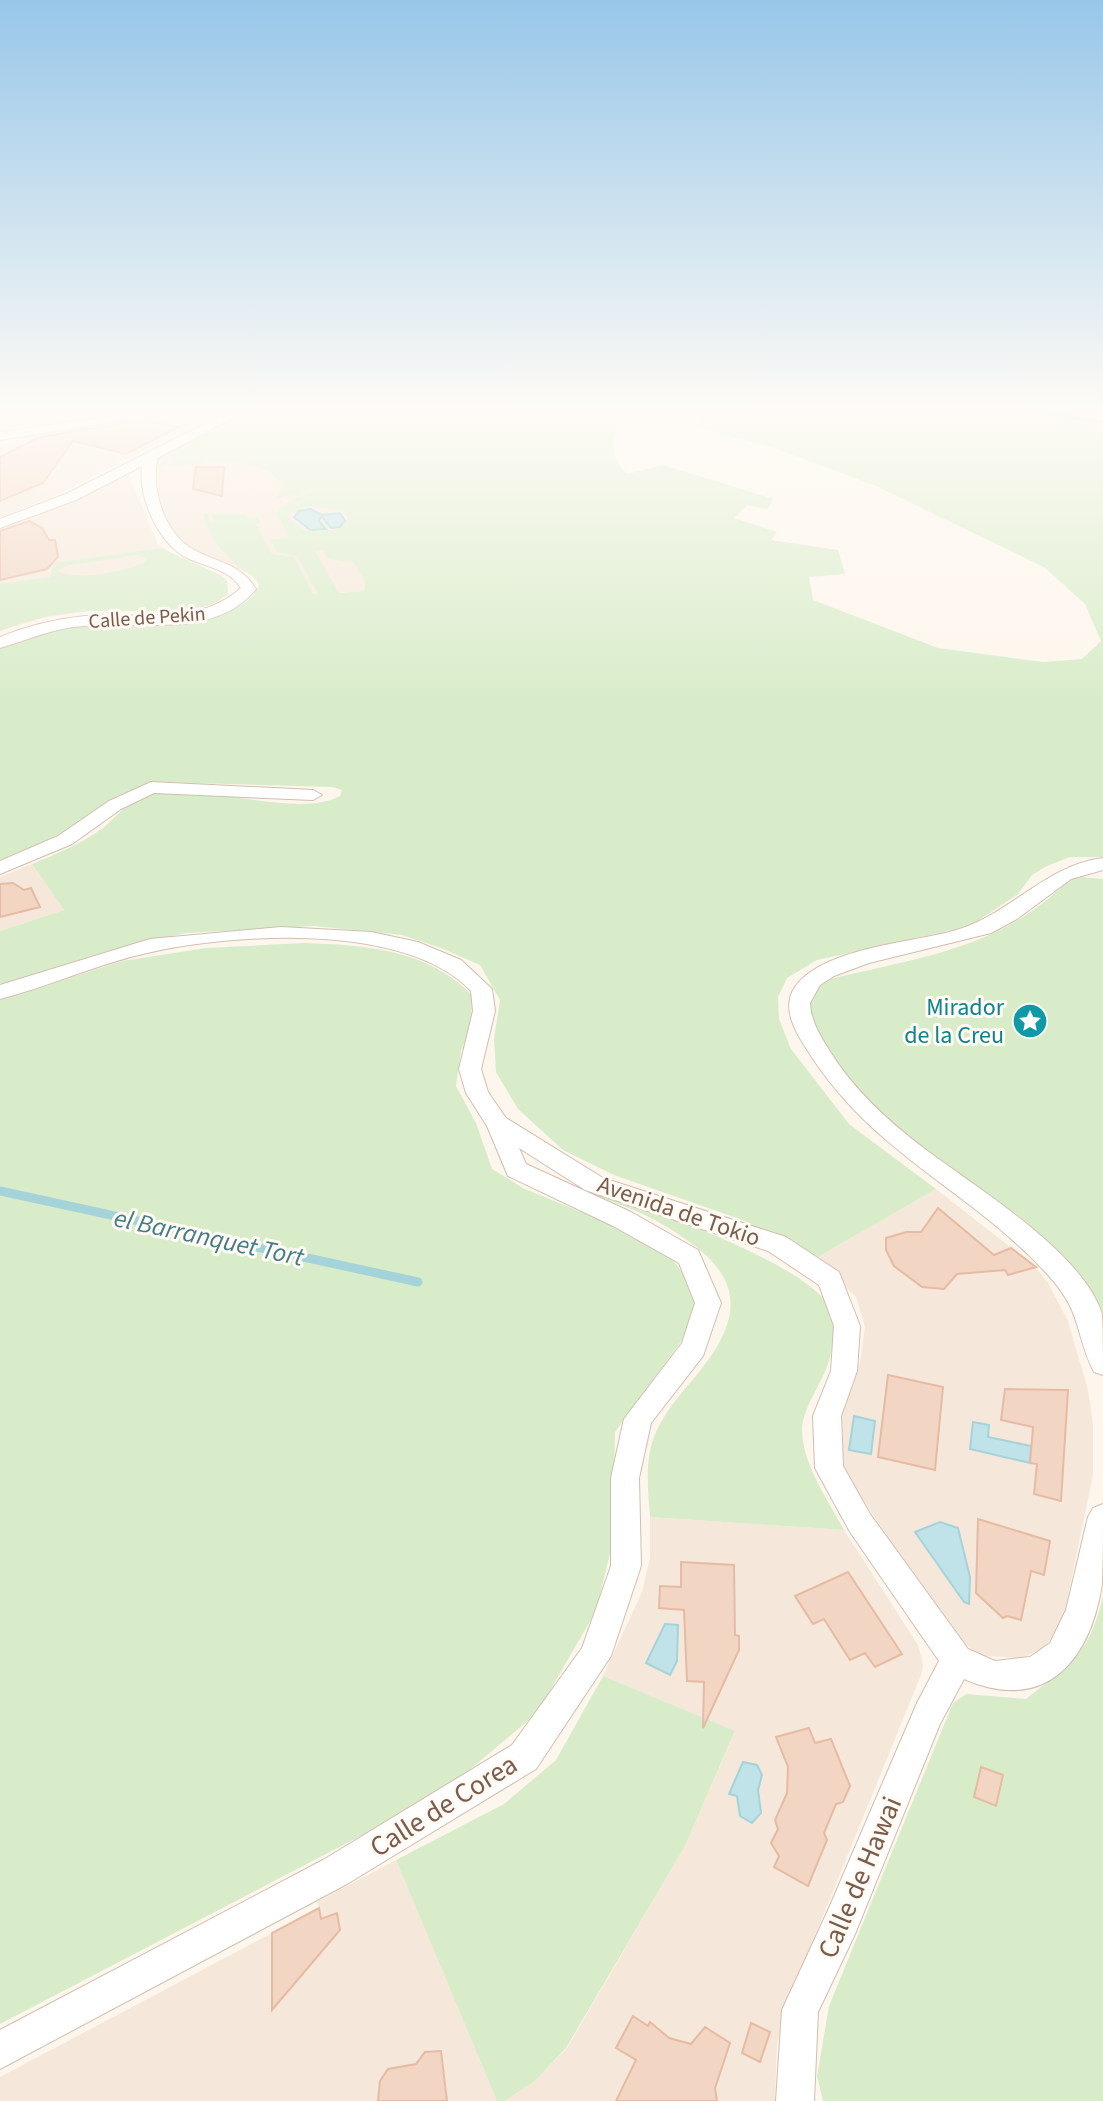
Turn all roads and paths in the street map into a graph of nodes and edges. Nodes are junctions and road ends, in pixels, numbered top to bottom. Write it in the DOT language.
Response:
graph roads {
  1 [pos="37,510"];
  2 [pos="159,510"];
  3 [pos="0,524"];
  4 [pos="0,643"];
  5 [pos="313,795"];
  6 [pos="1103,864"];
  7 [pos="0,868"];
  8 [pos="0,992"];
  9 [pos="498,1124"];
  10 [pos="1103,1364"];
  11 [pos="1103,1517"];
  12 [pos="957,1660"];
  13 [pos="0,2050"];
  14 [pos="795,2101"];
  1 -- 3 [label="street"];
  2 -- 4 [label="street, Calle de Pekin"];
  5 -- 7 [label="street"];
  6 -- 10 [label="street"];
  8 -- 9 [label="street, Avenida de Tokio"];
  9 -- 12 [label="street, Avenida de Tokio"];
  9 -- 13 [label="street, Calle de Corea"];
  11 -- 12 [label="street"];
  12 -- 14 [label="street, Calle de Hawai"];
}
